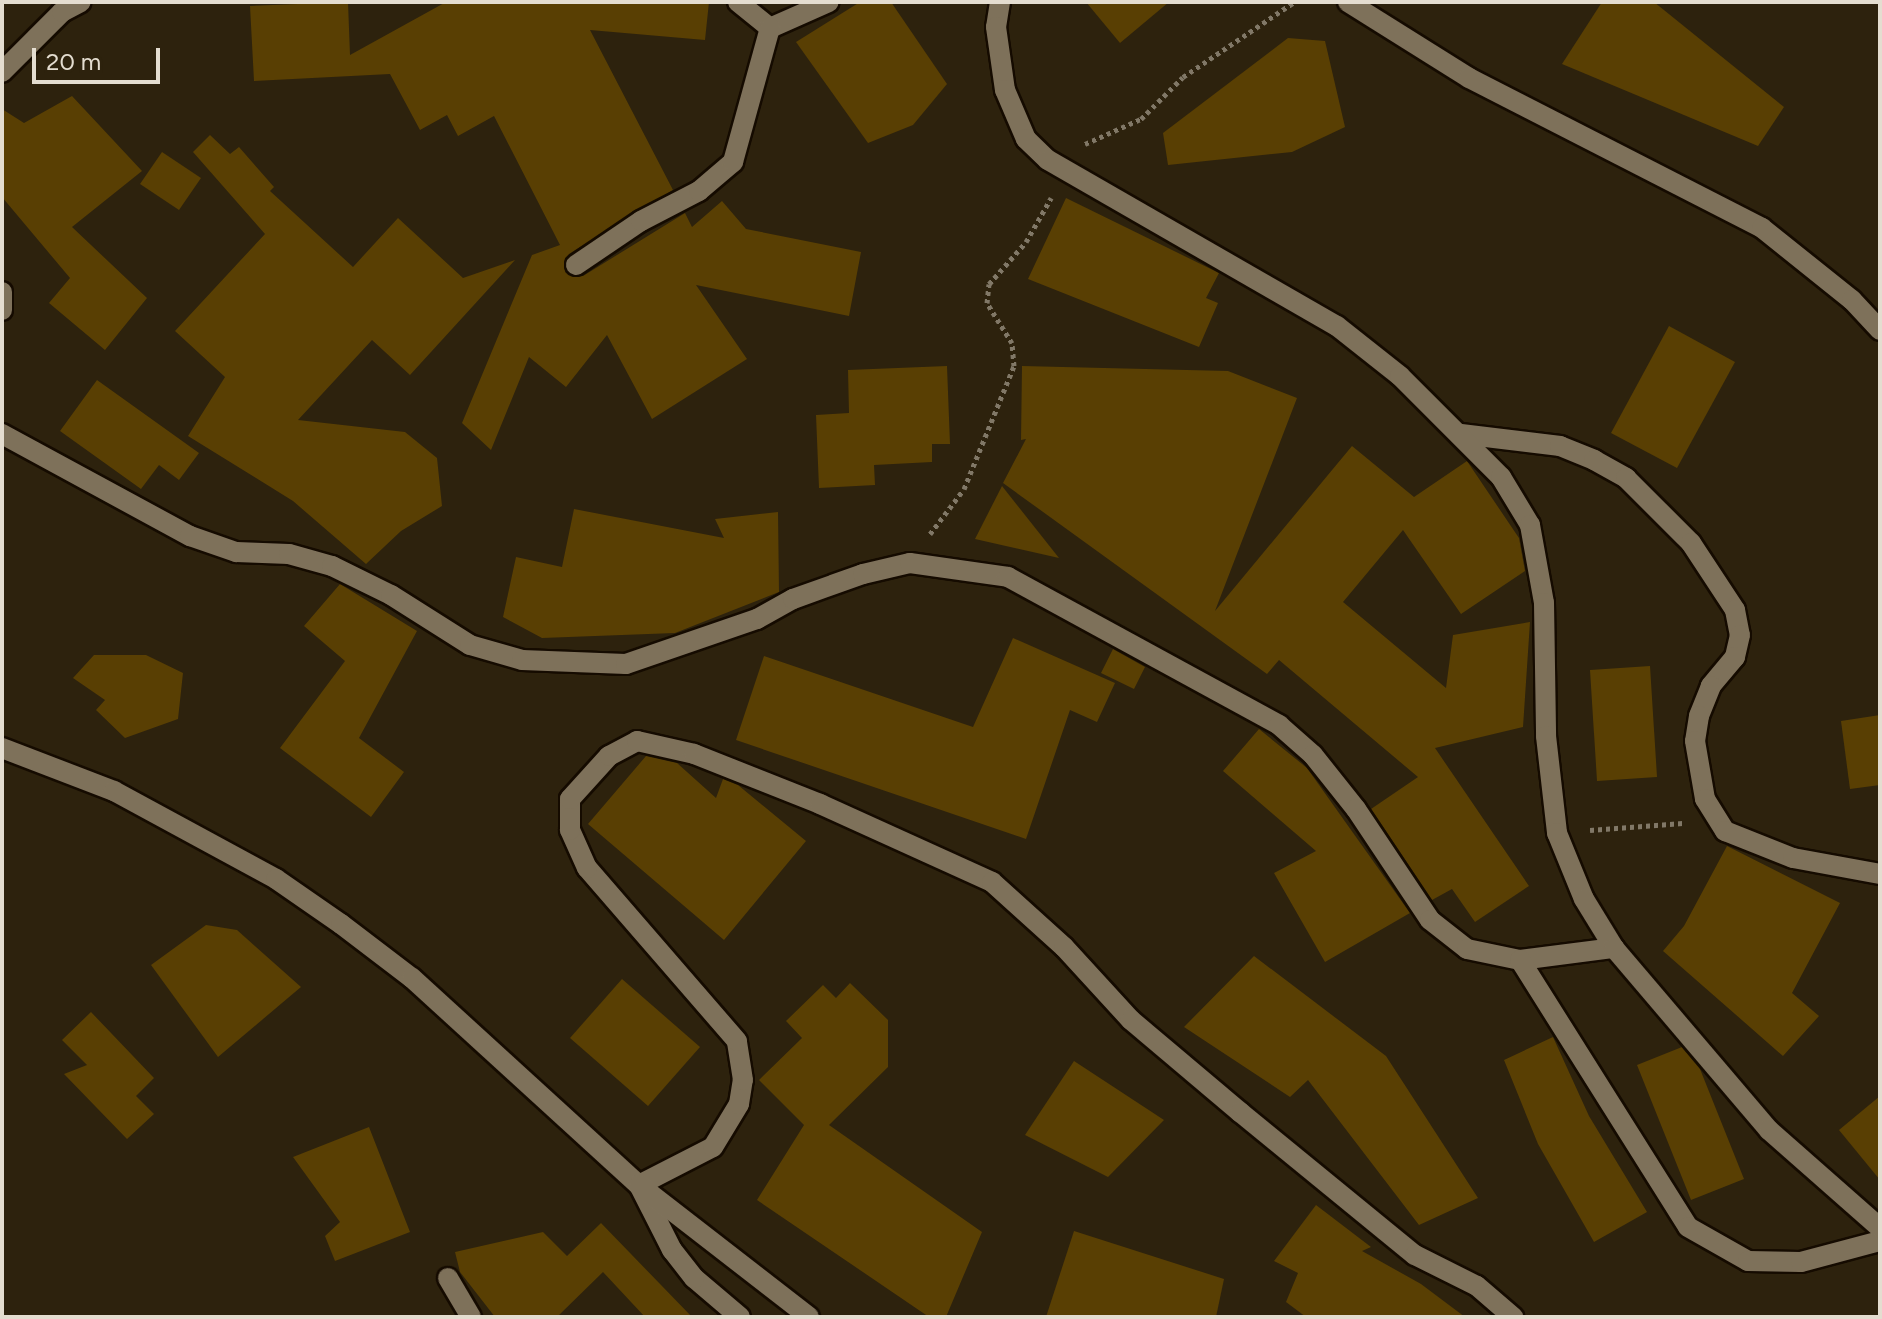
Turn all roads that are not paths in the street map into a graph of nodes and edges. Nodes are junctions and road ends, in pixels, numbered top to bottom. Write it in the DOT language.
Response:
graph roads {
  1 [pos="81,2"];
  2 [pos="738,2"];
  3 [pos="829,2"];
  4 [pos="1000,2"];
  5 [pos="1348,2"];
  6 [pos="770,28"];
  7 [pos="2,72"];
  8 [pos="576,265"];
  9 [pos="2,292"];
  10 [pos="2,310"];
  11 [pos="1880,330"];
  12 [pos="2,434"];
  13 [pos="1461,434"];
  14 [pos="2,748"];
  15 [pos="1880,874"];
  16 [pos="1614,948"];
  17 [pos="1520,960"];
  18 [pos="639,1185"];
  19 [pos="1880,1228"];
  20 [pos="1880,1241"];
  21 [pos="448,1278"];
  22 [pos="471,1317"];
  23 [pos="740,1317"];
  24 [pos="809,1317"];
  25 [pos="1513,1317"];
  1 -- 7 [label="street"];
  2 -- 6 [label="street"];
  3 -- 6 [label="street"];
  4 -- 13 [label="street"];
  5 -- 11 [label="street"];
  6 -- 8 [label="street"];
  9 -- 10 [label="street"];
  12 -- 17 [label="street"];
  13 -- 15 [label="street"];
  13 -- 16 [label="street"];
  14 -- 18 [label="street"];
  16 -- 17 [label="street"];
  16 -- 19 [label="street"];
  17 -- 20 [label="street"];
  18 -- 23 [label="street"];
  18 -- 24 [label="street"];
  18 -- 25 [label="street"];
  21 -- 22 [label="street"];
}
